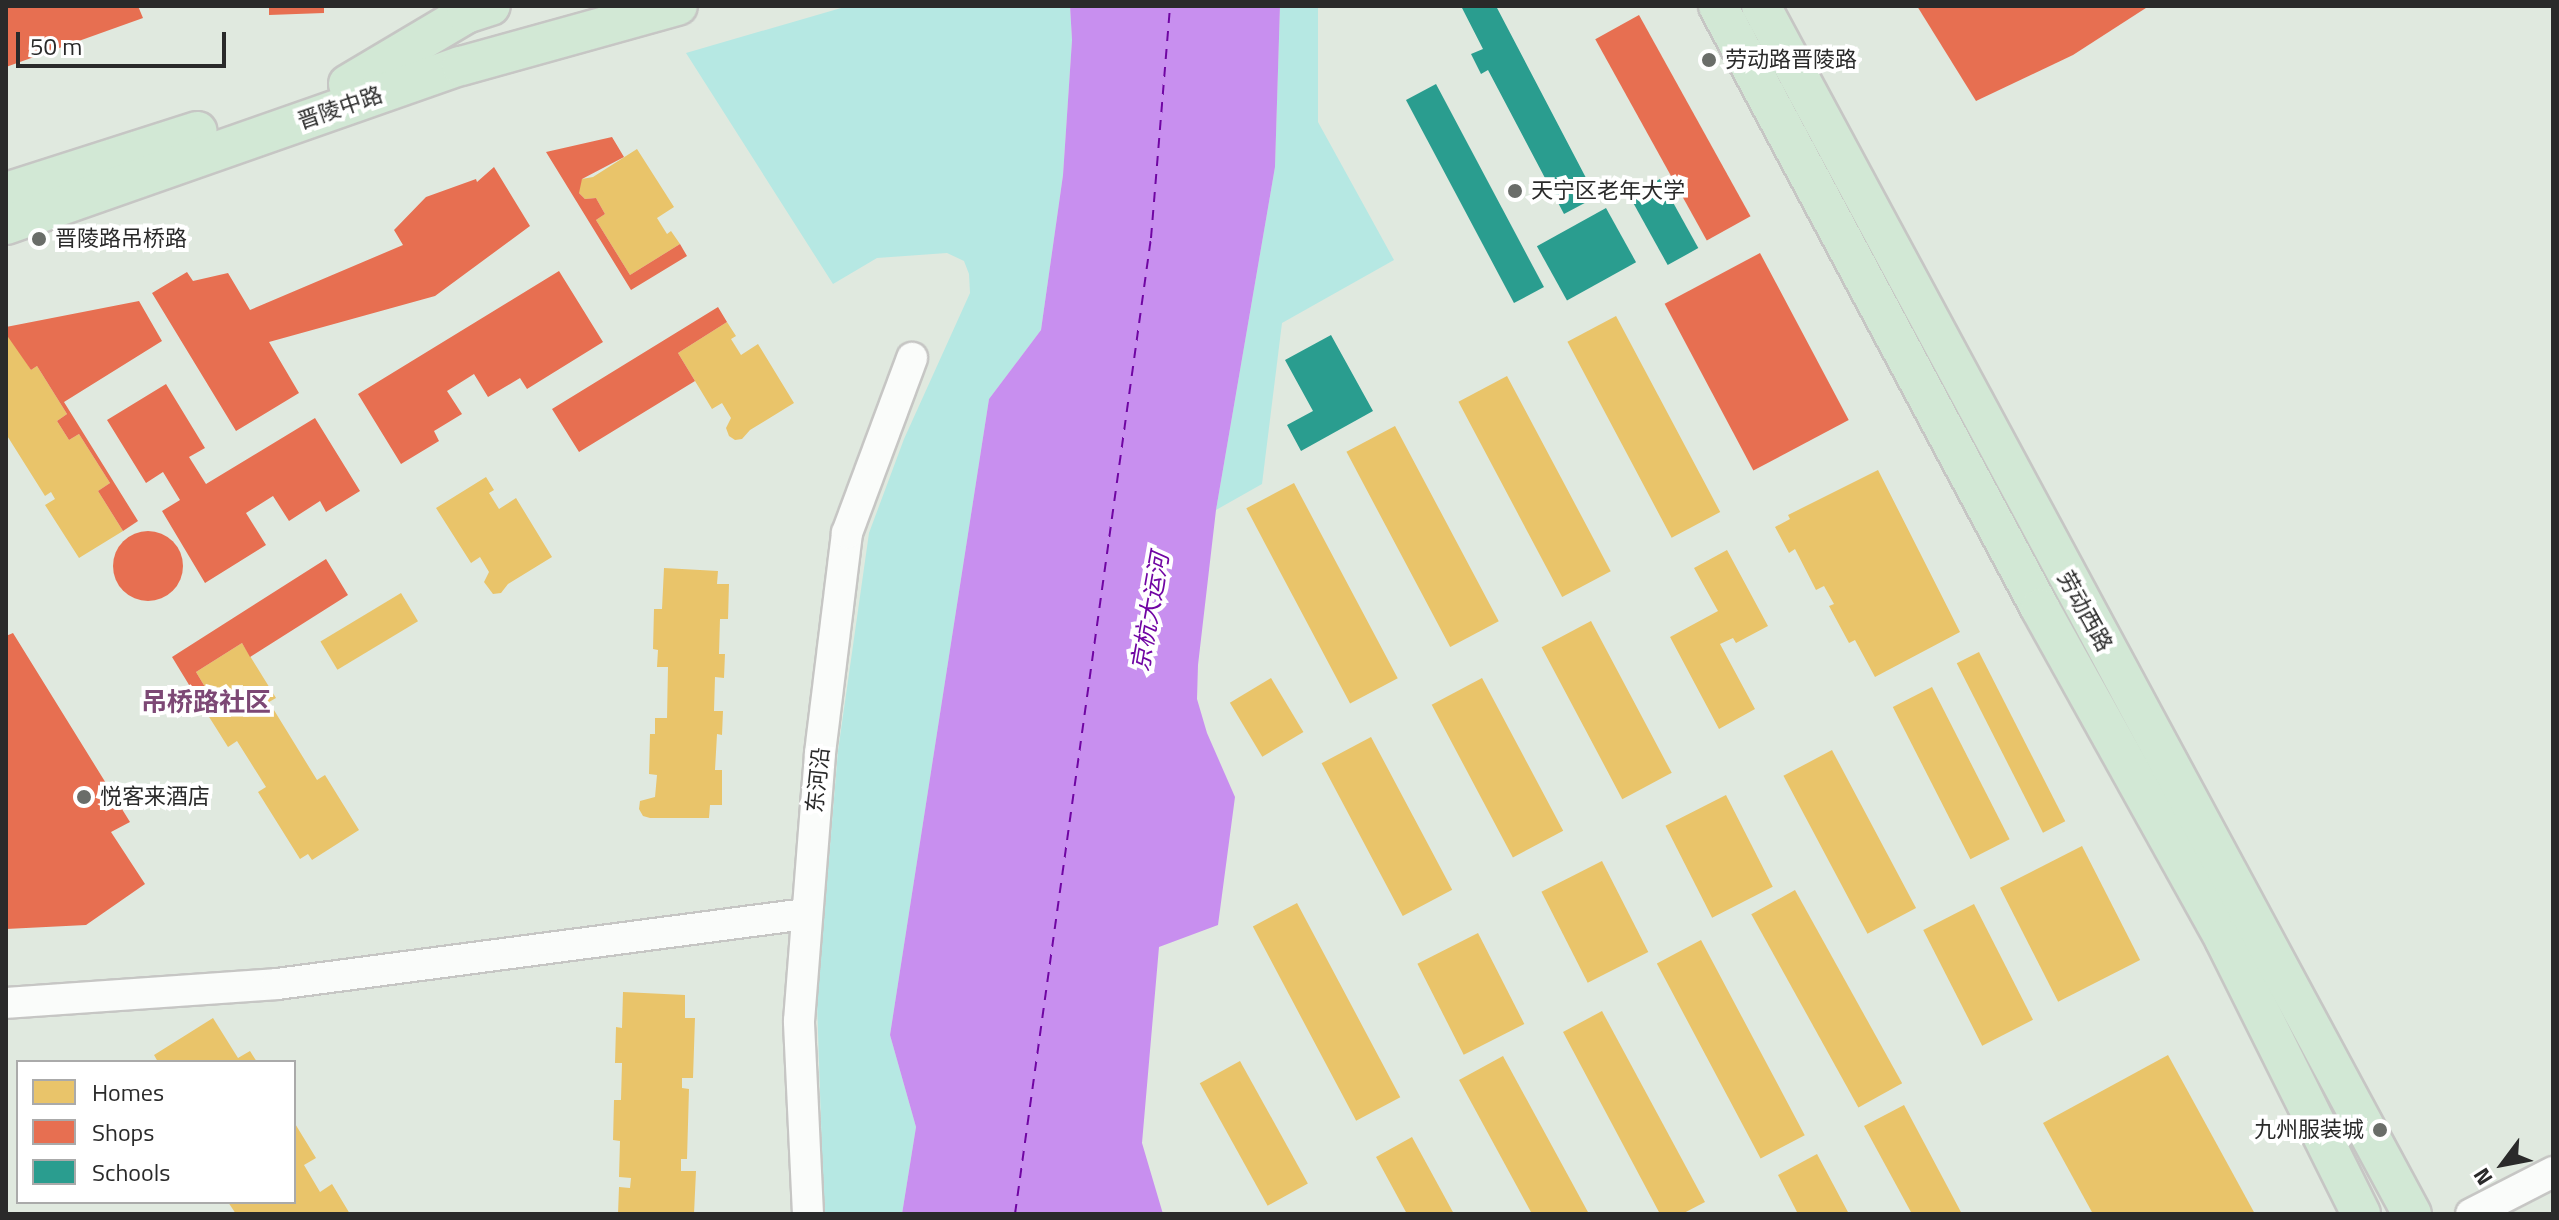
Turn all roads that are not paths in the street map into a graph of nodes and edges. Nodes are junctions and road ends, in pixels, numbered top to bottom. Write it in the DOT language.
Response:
graph roads {
  1 [pos="491,6"];
  2 [pos="593,6"];
  3 [pos="678,6"];
  4 [pos="1718,6"];
  5 [pos="1761,6"];
  6 [pos="348,84"];
  7 [pos="6,192"];
  8 [pos="6,225"];
  9 [pos="912,358"];
  10 [pos="805,914"];
  11 [pos="6,1003"];
  12 [pos="2553,1172"];
  13 [pos="808,1214"];
  14 [pos="2361,1214"];
  15 [pos="2412,1214"];
  16 [pos="2471,1214"];
  1 -- 6 [label="main road"];
  2 -- 6 [label="main road, 晋陵中路"];
  3 -- 8 [label="main road, 晋陵中路"];
  4 -- 14 [label="main road, 劳动西路"];
  5 -- 15 [label="main road, 劳动西路"];
  6 -- 7 [label="main road, 晋陵中路"];
  9 -- 10 [label="street, 东河沿"];
  10 -- 11 [label="street"];
  10 -- 13 [label="street, 东河沿"];
  12 -- 16 [label="street"];
}
